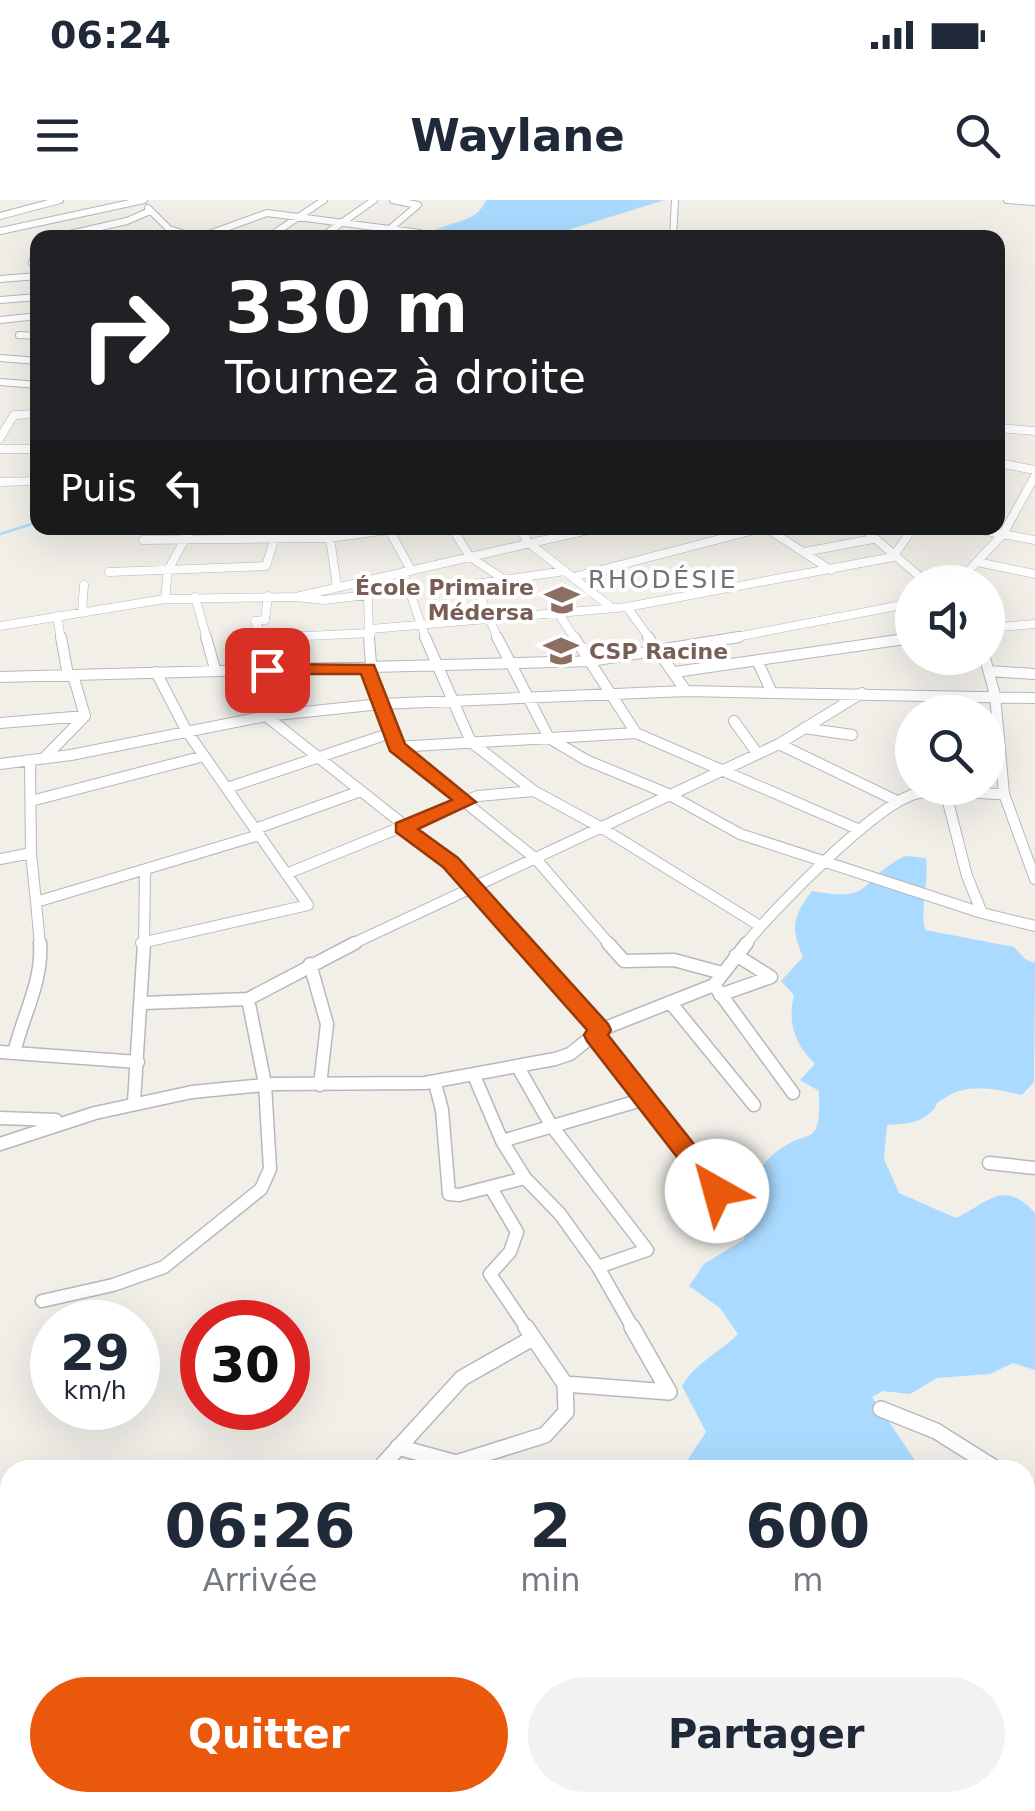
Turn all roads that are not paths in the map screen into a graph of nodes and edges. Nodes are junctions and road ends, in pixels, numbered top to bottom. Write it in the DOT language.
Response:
graph roads {
  1 [pos="60,200"];
  2 [pos="72,200"];
  3 [pos="144,200"];
  4 [pos="324,200"];
  5 [pos="374,200"];
  6 [pos="393,200"];
  7 [pos="675,200"];
  8 [pos="1007,200"];
  9 [pos="119,202"];
  10 [pos="134,202"];
  11 [pos="1035,202"];
  12 [pos="150,211"];
  13 [pos="1,213"];
  14 [pos="78,214"];
  15 [pos="302,218"];
  16 [pos="159,220"];
  17 [pos="127,221"];
  18 [pos="345,223"];
  19 [pos="105,225"];
  20 [pos="23,226"];
  21 [pos="169,228"];
  22 [pos="390,228"];
  23 [pos="4,230"];
  24 [pos="32,230"];
  25 [pos="84,230"];
  26 [pos="101,230"];
  27 [pos="166,230"];
  28 [pos="175,230"];
  29 [pos="219,230"];
  30 [pos="281,230"];
  31 [pos="333,230"];
  32 [pos="405,230"];
  33 [pos="673,230"];
  34 [pos="30,277"];
  35 [pos="0,279"];
  36 [pos="30,298"];
  37 [pos="0,300"];
  38 [pos="30,317"];
  39 [pos="0,320"];
  40 [pos="20,335"];
  41 [pos="30,336"];
  42 [pos="0,358"];
  43 [pos="30,360"];
  44 [pos="0,382"];
  45 [pos="30,385"];
  46 [pos="30,414"];
  47 [pos="1005,429"];
  48 [pos="1035,431"];
  49 [pos="0,438"];
  50 [pos="0,449"];
  51 [pos="30,449"];
  52 [pos="1005,465"];
  53 [pos="1035,473"];
  54 [pos="30,481"];
  55 [pos="0,482"];
  56 [pos="1005,530"];
  57 [pos="1005,534"];
  58 [pos="186,535"];
  59 [pos="290,535"];
  60 [pos="322,535"];
  61 [pos="349,535"];
  62 [pos="395,535"];
  63 [pos="456,535"];
  64 [pos="524,535"];
  65 [pos="565,535"];
  66 [pos="734,535"];
  67 [pos="776,535"];
  68 [pos="869,535"];
  69 [pos="908,535"];
  70 [pos="1002,535"];
  71 [pos="275,537"];
  72 [pos="184,538"];
  73 [pos="330,538"];
  74 [pos="873,539"];
  75 [pos="143,540"];
  76 [pos="1035,540"];
  77 [pos="529,543"];
  78 [pos="804,552"];
  79 [pos="470,557"];
  80 [pos="893,557"];
  81 [pos="977,562"];
  82 [pos="904,565"];
  83 [pos="974,565"];
  84 [pos="168,570"];
  85 [pos="831,570"];
  86 [pos="407,571"];
  87 [pos="110,572"];
  88 [pos="570,574"];
  89 [pos="1035,574"];
  90 [pos="502,578"];
  91 [pos="84,584"];
  92 [pos="338,586"];
  93 [pos="268,596"];
  94 [pos="195,597"];
  95 [pos="296,597"];
  96 [pos="165,599"];
  97 [pos="895,606"];
  98 [pos="627,607"];
  99 [pos="612,608"];
  100 [pos="82,612"];
  101 [pos="559,614"];
  102 [pos="57,616"];
  103 [pos="490,618"];
  104 [pos="422,624"];
  105 [pos="1035,624"];
  106 [pos="0,626"];
  107 [pos="1005,626"];
  108 [pos="371,631"];
  109 [pos="263,638"];
  110 [pos="895,640"];
  111 [pos="660,652"];
  112 [pos="591,660"];
  113 [pos="757,660"];
  114 [pos="508,662"];
  115 [pos="436,667"];
  116 [pos="215,669"];
  117 [pos="368,669"];
  118 [pos="267,670"];
  119 [pos="156,672"];
  120 [pos="675,672"];
  121 [pos="1005,672"];
  122 [pos="1035,674"];
  123 [pos="70,675"];
  124 [pos="0,677"];
  125 [pos="686,691"];
  126 [pos="772,693"];
  127 [pos="862,693"];
  128 [pos="951,695"];
  129 [pos="610,696"];
  130 [pos="1005,696"];
  131 [pos="1035,698"];
  132 [pos="526,700"];
  133 [pos="454,702"];
  134 [pos="381,704"];
  135 [pos="85,716"];
  136 [pos="266,716"];
  137 [pos="734,721"];
  138 [pos="0,724"];
  139 [pos="804,728"];
  140 [pos="186,730"];
  141 [pos="391,733"];
  142 [pos="636,733"];
  143 [pos="852,735"];
  144 [pos="549,738"];
  145 [pos="471,742"];
  146 [pos="779,744"];
  147 [pos="396,747"];
  148 [pos="757,754"];
  149 [pos="204,756"];
  150 [pos="319,758"];
  151 [pos="35,761"];
  152 [pos="0,764"];
  153 [pos="719,770"];
  154 [pos="227,788"];
  155 [pos="361,791"];
  156 [pos="534,791"];
  157 [pos="666,794"];
  158 [pos="1005,797"];
  159 [pos="895,800"];
  160 [pos="30,801"];
  161 [pos="466,802"];
  162 [pos="895,803"];
  163 [pos="949,805"];
  164 [pos="403,828"];
  165 [pos="602,828"];
  166 [pos="860,830"];
  167 [pos="257,832"];
  168 [pos="31,852"];
  169 [pos="536,858"];
  170 [pos="0,859"];
  171 [pos="827,864"];
  172 [pos="144,870"];
  173 [pos="286,874"];
  174 [pos="1035,879"];
  175 [pos="470,887"];
  176 [pos="36,902"];
  177 [pos="982,913"];
  178 [pos="760,926"];
  179 [pos="1035,926"];
  180 [pos="142,943"];
  181 [pos="736,955"];
  182 [pos="310,964"];
  183 [pos="722,973"];
  184 [pos="717,990"];
  185 [pos="248,999"];
  186 [pos="670,1002"];
  187 [pos="142,1003"];
  188 [pos="597,1032"];
  189 [pos="7,1052"];
  190 [pos="138,1062"];
  191 [pos="519,1068"];
  192 [pos="475,1078"];
  193 [pos="435,1083"];
  194 [pos="265,1084"];
  195 [pos="320,1085"];
  196 [pos="793,1093"];
  197 [pos="645,1099"];
  198 [pos="134,1102"];
  199 [pos="754,1105"];
  200 [pos="0,1118"];
  201 [pos="64,1120"];
  202 [pos="551,1125"];
  203 [pos="502,1141"];
  204 [pos="0,1144"];
  205 [pos="988,1164"];
  206 [pos="1035,1168"];
  207 [pos="525,1178"];
  208 [pos="491,1188"];
  209 [pos="740,1222"];
  210 [pos="598,1267"];
  211 [pos="51,1300"];
  212 [pos="531,1339"];
  213 [pos="565,1384"];
  214 [pos="881,1409"];
  215 [pos="398,1448"];
  216 [pos="387,1460"];
  217 [pos="444,1460"];
  218 [pos="466,1460"];
  219 [pos="982,1460"];
  1 -- 13 [label="street"];
  2 -- 14 [label="street"];
  3 -- 10 [label="street"];
  4 -- 15 [label="street"];
  5 -- 18 [label="street"];
  6 -- 22 [label="street"];
  7 -- 33 [label="street"];
  8 -- 11 [label="street"];
  9 -- 10 [label="street"];
  9 -- 14 [label="street"];
  10 -- 12 [label="street"];
  12 -- 16 [label="street"];
  12 -- 17 [label="street"];
  13 -- 23 [label="street"];
  14 -- 20 [label="street"];
  15 -- 18 [label="street"];
  15 -- 29 [label="street"];
  15 -- 30 [label="street"];
  16 -- 17 [label="street"];
  16 -- 21 [label="street"];
  17 -- 19 [label="street"];
  18 -- 22 [label="street"];
  18 -- 31 [label="street"];
  19 -- 25 [label="street"];
  19 -- 26 [label="street"];
  20 -- 23 [label="street"];
  20 -- 24 [label="street"];
  21 -- 27 [label="street"];
  21 -- 28 [label="street"];
  22 -- 32 [label="street"];
  34 -- 35 [label="street"];
  36 -- 37 [label="street"];
  38 -- 39 [label="street"];
  40 -- 41 [label="street"];
  42 -- 43 [label="street"];
  44 -- 45 [label="street"];
  46 -- 49 [label="street"];
  47 -- 48 [label="street"];
  50 -- 51 [label="street"];
  52 -- 53 [label="street"];
  53 -- 56 [label="street"];
  54 -- 55 [label="street"];
  57 -- 76 [label="street"];
  58 -- 72 [label="street"];
  59 -- 71 [label="street"];
  60 -- 73 [label="street"];
  61 -- 73 [label="street"];
  62 -- 86 [label="street"];
  63 -- 79 [label="street"];
  64 -- 77 [label="street"];
  65 -- 77 [label="street"];
  66 -- 88 [label="street"];
  67 -- 78 [label="street"];
  68 -- 74 [label="street"];
  69 -- 80 [label="street"];
  70 -- 81 [label="street"];
  71 -- 72 [label="street"];
  71 -- 84 [label="street"];
  72 -- 75 [label="street"];
  72 -- 84 [label="street"];
  73 -- 92 [label="street"];
  74 -- 78 [label="street"];
  74 -- 80 [label="street"];
  77 -- 79 [label="street"];
  77 -- 88 [label="street"];
  78 -- 85 [label="street"];
  79 -- 86 [label="street"];
  79 -- 90 [label="street"];
  80 -- 82 [label="street"];
  80 -- 85 [label="street"];
  81 -- 83 [label="street"];
  81 -- 89 [label="street"];
  84 -- 87 [label="street"];
  84 -- 96 [label="street"];
  85 -- 98 [label="street"];
  86 -- 92 [label="street"];
  86 -- 104 [label="street"];
  88 -- 90 [label="street"];
  88 -- 99 [label="street"];
  90 -- 103 [label="street"];
  91 -- 100 [label="street"];
  92 -- 95 [label="street"];
  93 -- 94 [label="street"];
  93 -- 95 [label="street"];
  93 -- 109 [label="street"];
  94 -- 96 [label="street"];
  94 -- 116 [label="street"];
  95 -- 108 [label="street"];
  96 -- 100 [label="street"];
  97 -- 111 [label="street"];
  98 -- 99 [label="street"];
  98 -- 111 [label="street"];
  99 -- 101 [label="street"];
  100 -- 102 [label="street"];
  101 -- 103 [label="street"];
  101 -- 112 [label="street"];
  102 -- 106 [label="street"];
  102 -- 123 [label="street"];
  103 -- 104 [label="street"];
  103 -- 114 [label="street"];
  104 -- 108 [label="street"];
  104 -- 115 [label="street"];
  105 -- 107 [label="street"];
  108 -- 109 [label="street"];
  108 -- 117 [label="street"];
  109 -- 118 [label="street"];
  110 -- 113 [label="street"];
  111 -- 112 [label="street"];
  111 -- 120 [label="street"];
  112 -- 114 [label="street"];
  112 -- 129 [label="street"];
  113 -- 120 [label="street"];
  113 -- 126 [label="street"];
  114 -- 115 [label="street"];
  114 -- 132 [label="street"];
  115 -- 117 [label="street"];
  115 -- 133 [label="street"];
  116 -- 118 [label="street"];
  116 -- 119 [label="street"];
  117 -- 118 [label="street"];
  117 -- 134 [label="street"];
  119 -- 123 [label="street"];
  119 -- 140 [label="street"];
  120 -- 125 [label="street"];
  121 -- 122 [label="street"];
  123 -- 124 [label="street"];
  123 -- 135 [label="street"];
  125 -- 126 [label="street"];
  125 -- 129 [label="street"];
  126 -- 127 [label="street"];
  127 -- 128 [label="street"];
  127 -- 139 [label="street"];
  129 -- 132 [label="street"];
  129 -- 142 [label="street"];
  130 -- 131 [label="street"];
  132 -- 133 [label="street"];
  132 -- 144 [label="street"];
  133 -- 134 [label="street"];
  133 -- 145 [label="street"];
  134 -- 136 [label="street"];
  134 -- 141 [label="street"];
  135 -- 138 [label="street"];
  135 -- 151 [label="street"];
  136 -- 140 [label="street"];
  136 -- 150 [label="street"];
  137 -- 148 [label="street"];
  139 -- 143 [label="street"];
  139 -- 146 [label="street"];
  140 -- 149 [label="street"];
  140 -- 151 [label="street"];
  141 -- 147 [label="street"];
  141 -- 150 [label="street"];
  142 -- 144 [label="street"];
  142 -- 153 [label="street"];
  144 -- 145 [label="street"];
  144 -- 157 [label="street"];
  145 -- 147 [label="street"];
  145 -- 156 [label="street"];
  146 -- 148 [label="street"];
  146 -- 159 [label="street"];
  147 -- 161 [label="street"];
  148 -- 153 [label="street"];
  149 -- 154 [label="street"];
  149 -- 160 [label="street"];
  150 -- 154 [label="street"];
  150 -- 155 [label="street"];
  151 -- 152 [label="street"];
  151 -- 160 [label="street"];
  153 -- 157 [label="street"];
  153 -- 166 [label="street"];
  154 -- 167 [label="street"];
  155 -- 164 [label="street"];
  155 -- 167 [label="street"];
  156 -- 161 [label="street"];
  156 -- 165 [label="street"];
  157 -- 165 [label="street"];
  157 -- 171 [label="street"];
  158 -- 174 [label="street"];
  160 -- 168 [label="street"];
  161 -- 164 [label="street"];
  161 -- 169 [label="street"];
  162 -- 166 [label="street"];
  163 -- 177 [label="street"];
  164 -- 173 [label="street"];
  164 -- 175 [label="street"];
  165 -- 169 [label="street"];
  165 -- 178 [label="street"];
  166 -- 171 [label="street"];
  167 -- 172 [label="street"];
  167 -- 173 [label="street"];
  168 -- 170 [label="street"];
  168 -- 176 [label="street"];
  169 -- 175 [label="street"];
  169 -- 183 [label="street"];
  171 -- 177 [label="street"];
  171 -- 178 [label="street"];
  172 -- 176 [label="street"];
  172 -- 180 [label="street"];
  173 -- 180 [label="street"];
  175 -- 182 [label="street"];
  175 -- 188 [label="street"];
  176 -- 189 [label="street"];
  177 -- 179 [label="street"];
  178 -- 181 [label="street"];
  180 -- 187 [label="street"];
  181 -- 183 [label="street"];
  181 -- 184 [label="street"];
  182 -- 185 [label="street"];
  182 -- 195 [label="street"];
  183 -- 184 [label="street"];
  184 -- 186 [label="street"];
  184 -- 196 [label="street"];
  185 -- 187 [label="street"];
  185 -- 194 [label="street"];
  186 -- 188 [label="street"];
  186 -- 199 [label="street"];
  187 -- 190 [label="street"];
  188 -- 191 [label="street"];
  188 -- 197 [label="street"];
  189 -- 190 [label="street"];
  190 -- 198 [label="street"];
  191 -- 192 [label="street"];
  191 -- 202 [label="street"];
  192 -- 193 [label="street"];
  192 -- 203 [label="street"];
  193 -- 195 [label="street"];
  193 -- 208 [label="street"];
  194 -- 195 [label="street"];
  194 -- 198 [label="street"];
  194 -- 211 [label="street"];
  197 -- 202 [label="street"];
  197 -- 209 [label="street"];
  198 -- 201 [label="street"];
  200 -- 201 [label="street"];
  201 -- 204 [label="street"];
  202 -- 203 [label="street"];
  202 -- 210 [label="street"];
  203 -- 207 [label="street"];
  205 -- 206 [label="street"];
  207 -- 208 [label="street"];
  207 -- 210 [label="street"];
  208 -- 212 [label="street"];
  210 -- 213 [label="street"];
  212 -- 213 [label="street"];
  212 -- 215 [label="street"];
  213 -- 218 [label="street"];
  214 -- 219 [label="street"];
  215 -- 216 [label="street"];
  215 -- 217 [label="street"];
}
